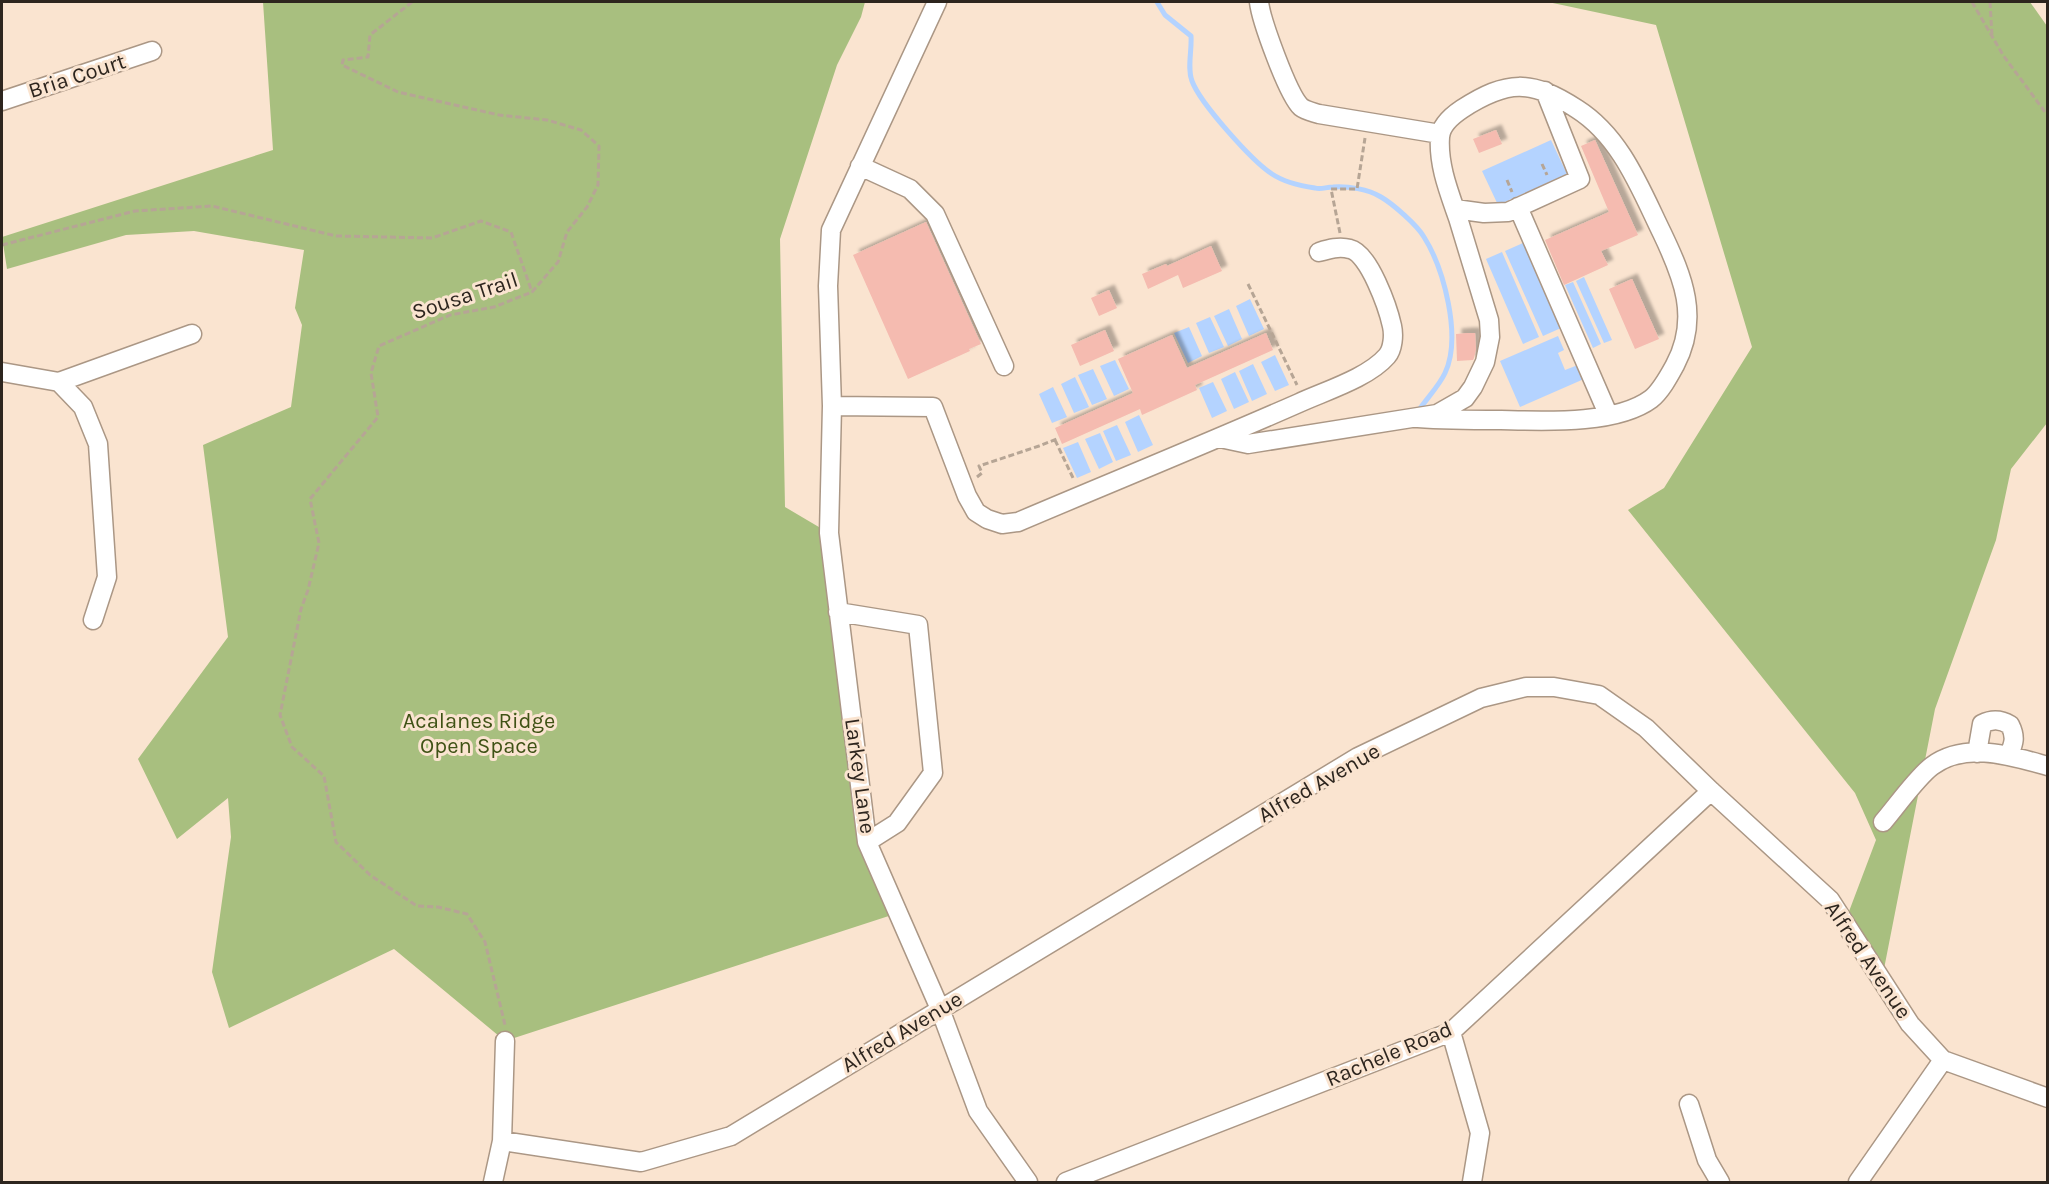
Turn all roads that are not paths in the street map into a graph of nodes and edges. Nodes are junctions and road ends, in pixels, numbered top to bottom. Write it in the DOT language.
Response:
graph roads {
  1 [pos="937,2"];
  2 [pos="1259,2"];
  3 [pos="152,51"];
  4 [pos="1545,91"];
  5 [pos="2,101"];
  6 [pos="1440,134"];
  7 [pos="860,166"];
  8 [pos="1518,207"];
  9 [pos="1455,209"];
  10 [pos="1319,252"];
  11 [pos="192,334"];
  12 [pos="1004,366"];
  13 [pos="2,372"];
  14 [pos="59,382"];
  15 [pos="832,406"];
  16 [pos="1608,414"];
  17 [pos="1418,418"];
  18 [pos="1220,438"];
  19 [pos="838,612"];
  20 [pos="93,620"];
  21 [pos="1977,753"];
  22 [pos="2009,756"];
  23 [pos="2048,766"];
  24 [pos="1711,791"];
  25 [pos="1883,822"];
  26 [pos="867,842"];
  27 [pos="940,1009"];
  28 [pos="1451,1032"];
  29 [pos="505,1041"];
  30 [pos="1943,1060"];
  31 [pos="2048,1098"];
  32 [pos="1689,1104"];
  33 [pos="502,1141"];
  34 [pos="493,1182"];
  35 [pos="1028,1182"];
  36 [pos="1066,1182"];
  37 [pos="1472,1182"];
  38 [pos="1720,1182"];
  39 [pos="1858,1182"];
  1 -- 7 [label="street, Larkey Lane"];
  2 -- 6 [label="street"];
  3 -- 5 [label="street, Bria Court"];
  4 -- 6 [label="street"];
  4 -- 8 [label="street"];
  4 -- 16 [label="street"];
  6 -- 9 [label="street"];
  7 -- 12 [label="street"];
  7 -- 15 [label="street, Larkey Lane"];
  8 -- 9 [label="street"];
  8 -- 16 [label="street"];
  9 -- 17 [label="street"];
  10 -- 18 [label="street"];
  11 -- 14 [label="street"];
  13 -- 14 [label="street"];
  14 -- 20 [label="street"];
  15 -- 18 [label="street"];
  15 -- 19 [label="street, Larkey Lane"];
  16 -- 17 [label="street"];
  17 -- 18 [label="street"];
  19 -- 26 [label="street, Larkey Lane"];
  19 -- 26 [label="street"];
  21 -- 22 [label="street"];
  21 -- 22 [label="street"];
  21 -- 25 [label="street"];
  22 -- 23 [label="street"];
  24 -- 27 [label="street, Alfred Avenue"];
  24 -- 28 [label="street, Rachele Road"];
  24 -- 30 [label="street, Alfred Avenue"];
  26 -- 27 [label="street, Larkey Lane"];
  27 -- 33 [label="street, Alfred Avenue"];
  27 -- 35 [label="street, Larkey Lane"];
  28 -- 36 [label="street, Rachele Road"];
  28 -- 37 [label="street"];
  29 -- 33 [label="street"];
  30 -- 31 [label="street, Alfred Avenue"];
  30 -- 39 [label="street"];
  32 -- 38 [label="street"];
  33 -- 34 [label="street"];
}
